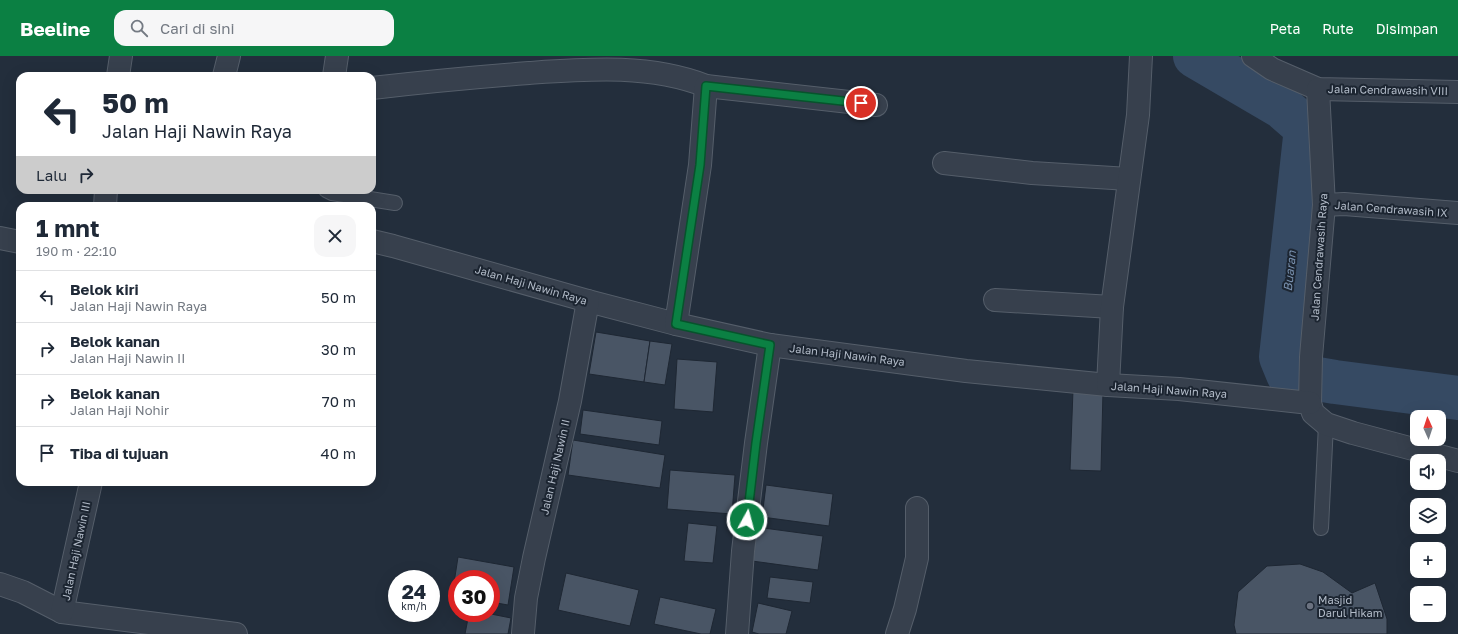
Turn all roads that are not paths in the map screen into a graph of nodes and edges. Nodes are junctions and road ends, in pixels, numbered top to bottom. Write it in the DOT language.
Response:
graph roads {
  1 [pos="121,56"];
  2 [pos="229,56"];
  3 [pos="337,56"];
  4 [pos="1141,56"];
  5 [pos="1253,56"];
  6 [pos="119,72"];
  7 [pos="225,72"];
  8 [pos="335,72"];
  9 [pos="700,84"];
  10 [pos="376,88"];
  11 [pos="1318,89"];
  12 [pos="1458,92"];
  13 [pos="876,105"];
  14 [pos="944,163"];
  15 [pos="1129,179"];
  16 [pos="338,194"];
  17 [pos="395,203"];
  18 [pos="1324,205"];
  19 [pos="1458,213"];
  20 [pos="0,238"];
  21 [pos="16,241"];
  22 [pos="376,242"];
  23 [pos="995,300"];
  24 [pos="588,301"];
  25 [pos="1112,307"];
  26 [pos="676,324"];
  27 [pos="770,345"];
  28 [pos="1108,385"];
  29 [pos="1310,395"];
  30 [pos="1326,424"];
  31 [pos="1458,461"];
  32 [pos="90,486"];
  33 [pos="917,508"];
  34 [pos="1321,528"];
  35 [pos="0,584"];
  36 [pos="62,612"];
  37 [pos="523,633"];
  38 [pos="236,634"];
  39 [pos="737,634"];
  40 [pos="897,634"];
  1 -- 6 [label="street"];
  2 -- 7 [label="street"];
  3 -- 8 [label="street"];
  4 -- 15 [label="street"];
  5 -- 11 [label="street"];
  9 -- 10 [label="street"];
  9 -- 13 [label="street"];
  9 -- 26 [label="street"];
  11 -- 12 [label="street, Jalan Cendrawasih VIII"];
  11 -- 18 [label="street, Jalan Cendrawasih Raya"];
  14 -- 15 [label="street"];
  15 -- 25 [label="street"];
  16 -- 17 [label="lane"];
  18 -- 19 [label="street, Jalan Cendrawasih IX"];
  18 -- 29 [label="street, Jalan Cendrawasih Raya"];
  20 -- 21 [label="street"];
  22 -- 24 [label="street, Jalan Haji Nawin Raya"];
  23 -- 25 [label="street"];
  24 -- 26 [label="street, Jalan Haji Nawin Raya"];
  24 -- 37 [label="street, Jalan Haji Nawin II"];
  25 -- 28 [label="street"];
  26 -- 27 [label="street, Jalan Haji Nawin Raya"];
  27 -- 28 [label="street, Jalan Haji Nawin Raya"];
  27 -- 39 [label="street"];
  28 -- 29 [label="street, Jalan Haji Nawin Raya"];
  29 -- 30 [label="street"];
  30 -- 31 [label="street"];
  30 -- 34 [label="lane"];
  32 -- 36 [label="street, Jalan Haji Nawin III"];
  33 -- 40 [label="street"];
  35 -- 36 [label="street"];
  36 -- 38 [label="street, Jalan Haji Nawin III"];
}
